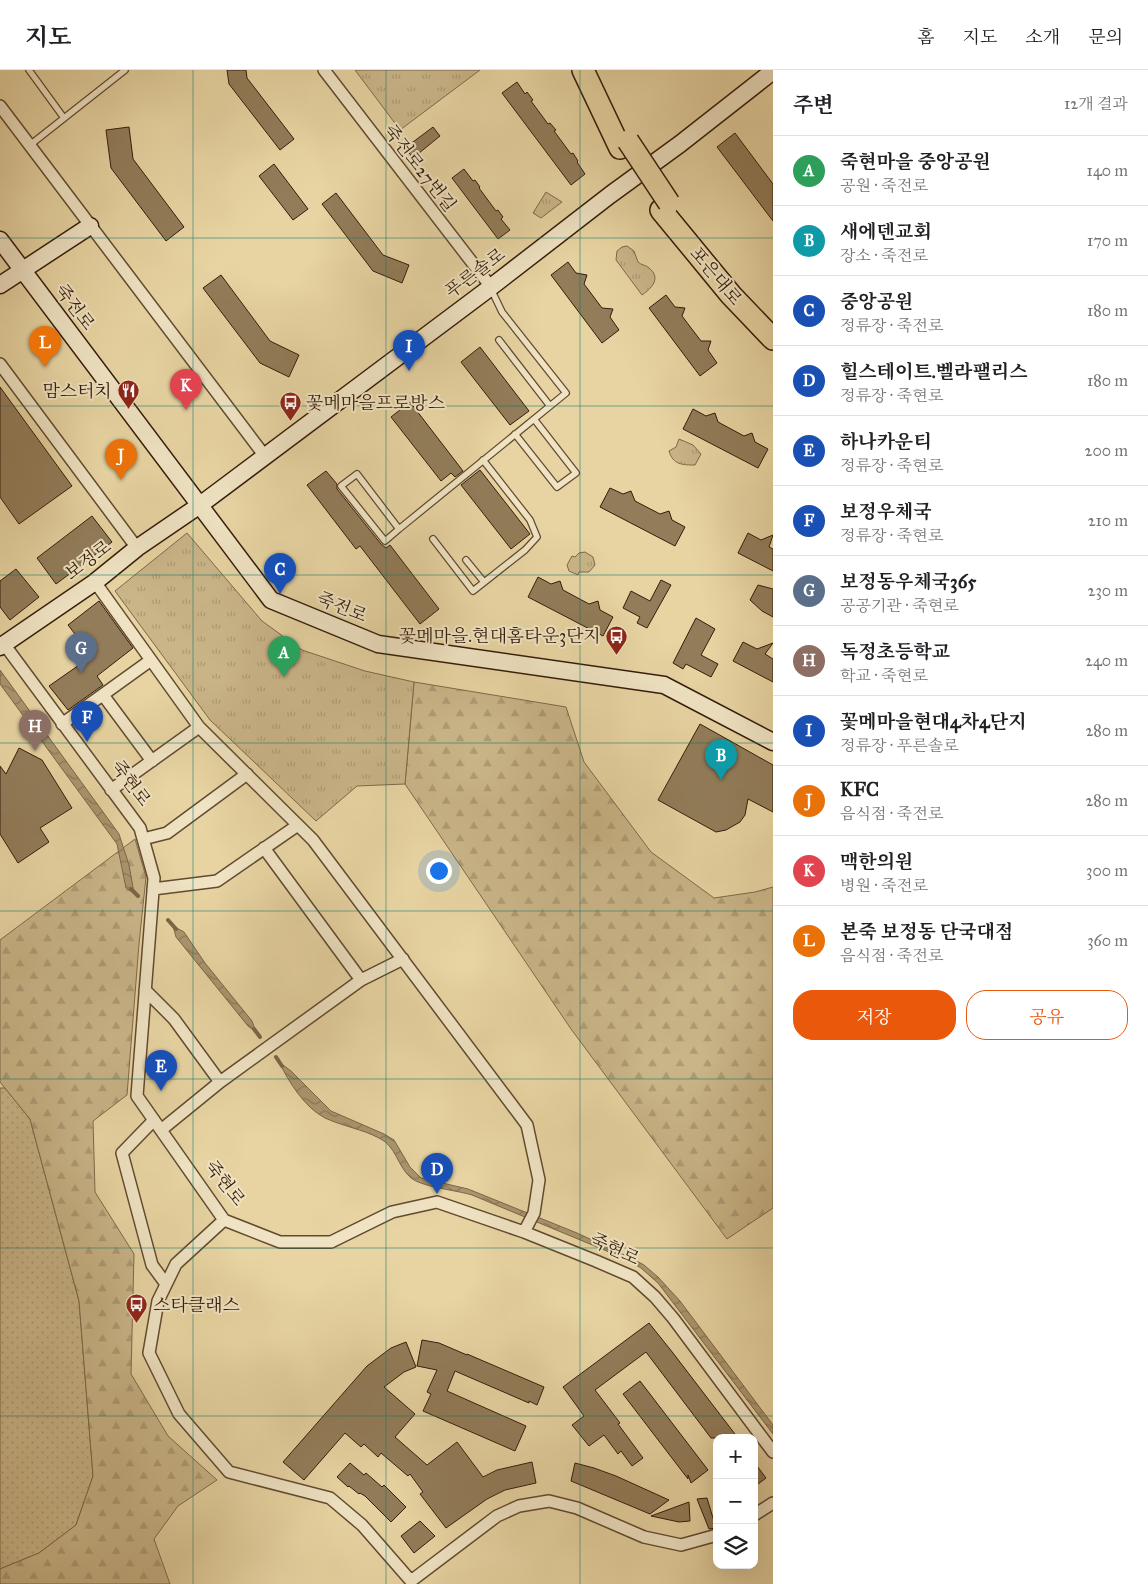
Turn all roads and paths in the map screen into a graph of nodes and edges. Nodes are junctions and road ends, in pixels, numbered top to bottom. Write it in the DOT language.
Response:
graph roads {
  1 [pos="29,70"];
  2 [pos="125,70"];
  3 [pos="324,70"];
  4 [pos="584,70"];
  5 [pos="596,70"];
  6 [pos="773,71"];
  7 [pos="0,106"];
  8 [pos="64,118"];
  9 [pos="30,145"];
  10 [pos="624,145"];
  11 [pos="665,206"];
  12 [pos="90,226"];
  13 [pos="0,240"];
  14 [pos="22,270"];
  15 [pos="0,285"];
  16 [pos="490,287"];
  17 [pos="773,320"];
  18 [pos="773,339"];
  19 [pos="499,340"];
  20 [pos="0,364"];
  21 [pos="550,406"];
  22 [pos="534,420"];
  23 [pos="515,434"];
  24 [pos="264,455"];
  25 [pos="483,460"];
  26 [pos="200,505"];
  27 [pos="399,529"];
  28 [pos="433,540"];
  29 [pos="137,548"];
  30 [pos="466,560"];
  31 [pos="95,582"];
  32 [pos="484,582"];
  33 [pos="1,644"];
  34 [pos="151,660"];
  35 [pos="103,695"];
  36 [pos="62,724"];
  37 [pos="199,727"];
  38 [pos="773,742"];
  39 [pos="152,760"];
  40 [pos="247,774"];
  41 [pos="111,790"];
  42 [pos="298,825"];
  43 [pos="143,839"];
  44 [pos="264,848"];
  45 [pos="153,888"];
  46 [pos="403,959"];
  47 [pos="360,980"];
  48 [pos="145,990"];
  49 [pos="220,1082"];
  50 [pos="158,1125"];
  51 [pos="224,1220"];
  52 [pos="529,1222"];
  53 [pos="166,1284"];
  54 [pos="773,1452"];
  55 [pos="773,1503"];
  56 [pos="758,1512"];
  57 [pos="713,1536"];
  58 [pos="411,1583"];
  1 -- 8 [label="lane"];
  2 -- 8 [label="lane"];
  3 -- 16 [label="street, 죽전로27번길"];
  4 -- 10 [label="highway"];
  5 -- 10 [label="highway"];
  6 -- 16 [label="street, 푸른솔로"];
  7 -- 9 [label="street"];
  8 -- 9 [label="lane"];
  9 -- 12 [label="street"];
  10 -- 11 [label="highway, bridge"];
  11 -- 17 [label="highway, 포은대로"];
  11 -- 18 [label="highway, 포은대로"];
  12 -- 14 [label="street"];
  12 -- 24 [label="street"];
  13 -- 14 [label="street, 죽전로"];
  14 -- 15 [label="street"];
  14 -- 26 [label="street, 죽전로"];
  16 -- 21 [label="lane"];
  16 -- 24 [label="street, 푸른솔로"];
  19 -- 21 [label="lane"];
  20 -- 29 [label="street"];
  21 -- 22 [label="lane"];
  22 -- 23 [label="lane"];
  22 -- 23 [label="lane"];
  23 -- 25 [label="lane"];
  24 -- 26 [label="street, 푸른솔로"];
  25 -- 27 [label="lane"];
  25 -- 32 [label="lane"];
  26 -- 29 [label="street, 보정로"];
  26 -- 38 [label="street, 죽전로"];
  27 -- 27 [label="lane"];
  28 -- 32 [label="lane"];
  29 -- 31 [label="street, 보정로"];
  30 -- 32 [label="lane"];
  31 -- 33 [label="street, 보정로"];
  31 -- 34 [label="street"];
  33 -- 36 [label="street, 죽현로"];
  34 -- 35 [label="street"];
  34 -- 37 [label="street"];
  35 -- 36 [label="street"];
  35 -- 39 [label="street"];
  36 -- 41 [label="street, 죽현로"];
  37 -- 39 [label="street"];
  37 -- 40 [label="street"];
  39 -- 41 [label="street"];
  40 -- 42 [label="street"];
  40 -- 43 [label="street"];
  41 -- 43 [label="street, 죽현로"];
  42 -- 44 [label="street"];
  42 -- 46 [label="street"];
  43 -- 45 [label="street, 죽현로"];
  44 -- 45 [label="street"];
  44 -- 47 [label="street"];
  45 -- 48 [label="street, 죽현로"];
  46 -- 47 [label="street"];
  46 -- 52 [label="street"];
  47 -- 49 [label="street"];
  48 -- 49 [label="street"];
  48 -- 50 [label="street, 죽현로"];
  49 -- 50 [label="street"];
  50 -- 51 [label="street, 죽현로"];
  50 -- 53 [label="street"];
  51 -- 52 [label="street, 죽현로"];
  51 -- 53 [label="street"];
  52 -- 54 [label="street, 죽현로"];
  53 -- 58 [label="street"];
  55 -- 56 [label="street"];
  57 -- 58 [label="street"];
}
